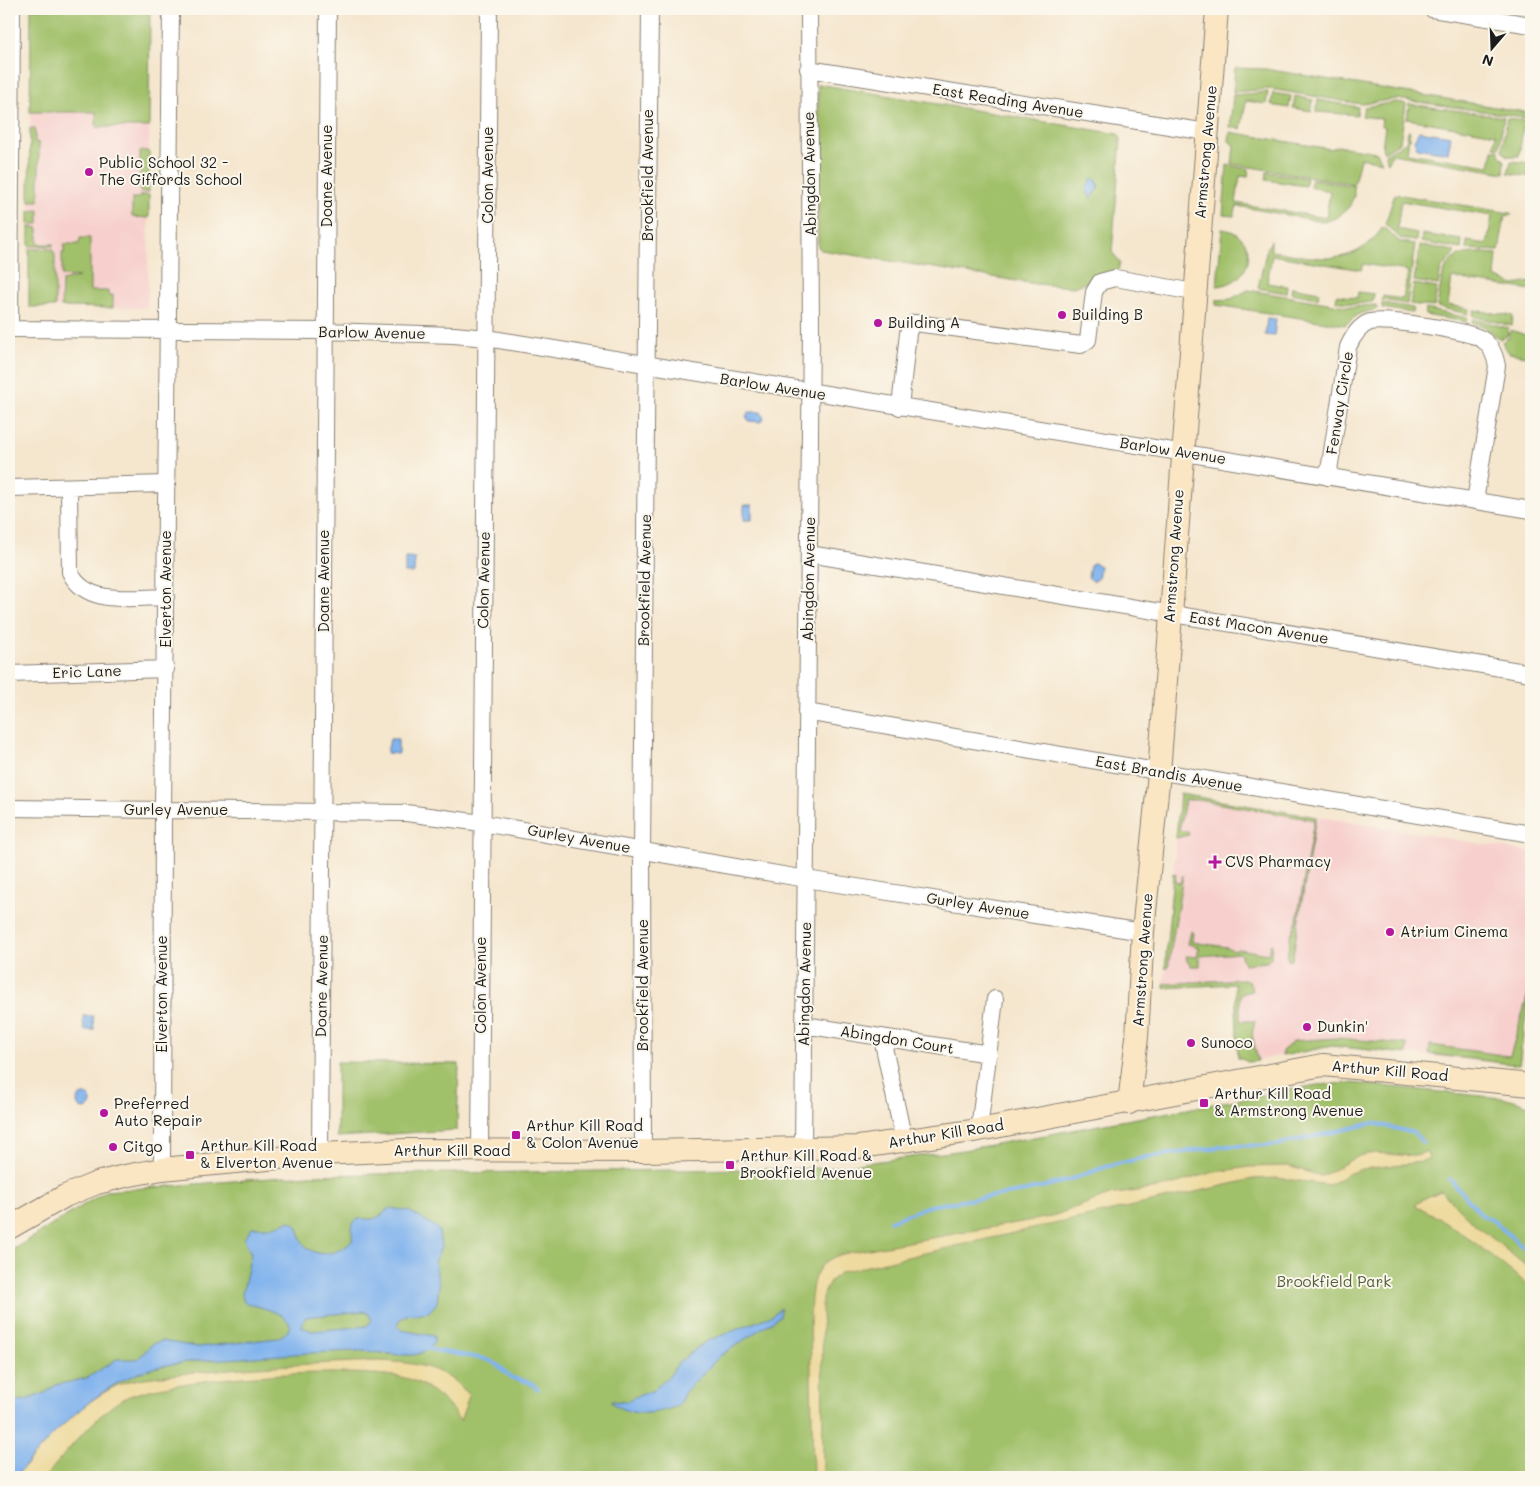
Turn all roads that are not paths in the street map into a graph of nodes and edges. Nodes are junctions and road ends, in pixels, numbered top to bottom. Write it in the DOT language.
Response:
graph roads {
  1 [pos="12,9"];
  2 [pos="170,9"];
  3 [pos="328,9"];
  4 [pos="489,9"];
  5 [pos="650,9"];
  6 [pos="809,9"];
  7 [pos="1217,9"];
  8 [pos="1432,9"];
  9 [pos="1531,25"];
  10 [pos="808,69"];
  11 [pos="1207,132"];
  12 [pos="1194,292"];
  13 [pos="9,329"];
  14 [pos="168,330"];
  15 [pos="325,332"];
  16 [pos="487,338"];
  17 [pos="647,366"];
  18 [pos="810,393"];
  19 [pos="900,407"];
  20 [pos="1182,452"];
  21 [pos="1328,476"];
  22 [pos="167,484"];
  23 [pos="9,488"];
  24 [pos="69,488"];
  25 [pos="1475,501"];
  26 [pos="1531,510"];
  27 [pos="809,554"];
  28 [pos="166,597"];
  29 [pos="1170,614"];
  30 [pos="166,669"];
  31 [pos="1531,673"];
  32 [pos="9,674"];
  33 [pos="806,712"];
  34 [pos="1159,773"];
  35 [pos="9,808"];
  36 [pos="163,811"];
  37 [pos="323,811"];
  38 [pos="482,823"];
  39 [pos="1531,834"];
  40 [pos="642,850"];
  41 [pos="806,879"];
  42 [pos="1143,932"];
  43 [pos="996,1000"];
  44 [pos="804,1025"];
  45 [pos="882,1038"];
  46 [pos="989,1054"];
  47 [pos="1531,1085"];
  48 [pos="1129,1103"];
  49 [pos="978,1130"];
  50 [pos="904,1141"];
  51 [pos="803,1148"];
  52 [pos="480,1151"];
  53 [pos="643,1151"];
  54 [pos="320,1154"];
  55 [pos="162,1169"];
  56 [pos="9,1228"];
  1 -- 13 [label="street"];
  2 -- 14 [label="street, Elverton Avenue"];
  3 -- 15 [label="street, Doane Avenue"];
  4 -- 16 [label="street, Colon Avenue"];
  5 -- 17 [label="street, Brookfield Avenue"];
  6 -- 10 [label="street, Abingdon Avenue"];
  7 -- 11 [label="street, Armstrong Avenue"];
  8 -- 9 [label="street"];
  10 -- 11 [label="street, East Reading Avenue"];
  10 -- 18 [label="street, Abingdon Avenue"];
  11 -- 12 [label="street, Armstrong Avenue"];
  12 -- 19 [label="street"];
  12 -- 20 [label="street, Armstrong Avenue"];
  13 -- 14 [label="street, Barlow Avenue"];
  14 -- 15 [label="street, Barlow Avenue"];
  14 -- 22 [label="street, Elverton Avenue"];
  15 -- 16 [label="street, Barlow Avenue"];
  15 -- 37 [label="street, Doane Avenue"];
  16 -- 17 [label="street, Barlow Avenue"];
  16 -- 38 [label="street, Colon Avenue"];
  17 -- 18 [label="street, Barlow Avenue"];
  17 -- 40 [label="street, Brookfield Avenue"];
  18 -- 19 [label="street, Barlow Avenue"];
  18 -- 27 [label="street, Abingdon Avenue"];
  19 -- 20 [label="street, Barlow Avenue"];
  20 -- 21 [label="street, Barlow Avenue"];
  20 -- 29 [label="street, Armstrong Avenue"];
  21 -- 25 [label="street, Barlow Avenue"];
  21 -- 25 [label="street, Fenway Circle"];
  22 -- 24 [label="street"];
  22 -- 28 [label="street, Elverton Avenue"];
  23 -- 24 [label="street"];
  24 -- 28 [label="street"];
  25 -- 26 [label="street, Barlow Avenue"];
  27 -- 29 [label="street, East Macon Avenue"];
  27 -- 33 [label="street, Abingdon Avenue"];
  28 -- 30 [label="street, Elverton Avenue"];
  29 -- 31 [label="street, East Macon Avenue"];
  29 -- 34 [label="street, Armstrong Avenue"];
  30 -- 32 [label="street, Eric Lane"];
  30 -- 36 [label="street, Elverton Avenue"];
  33 -- 34 [label="street, East Brandis Avenue"];
  33 -- 41 [label="street, Abingdon Avenue"];
  34 -- 39 [label="street, East Brandis Avenue"];
  34 -- 42 [label="street, Armstrong Avenue"];
  35 -- 36 [label="street, Gurley Avenue"];
  36 -- 37 [label="street, Gurley Avenue"];
  36 -- 55 [label="street, Elverton Avenue"];
  37 -- 38 [label="street, Gurley Avenue"];
  37 -- 54 [label="street, Doane Avenue"];
  38 -- 40 [label="street, Gurley Avenue"];
  38 -- 52 [label="street, Colon Avenue"];
  40 -- 41 [label="street, Gurley Avenue"];
  40 -- 53 [label="street, Brookfield Avenue"];
  41 -- 42 [label="street, Gurley Avenue"];
  41 -- 44 [label="street, Abingdon Avenue"];
  42 -- 48 [label="street, Armstrong Avenue"];
  43 -- 46 [label="street"];
  44 -- 45 [label="street, Abingdon Court"];
  44 -- 51 [label="street, Abingdon Avenue"];
  45 -- 46 [label="street, Abingdon Court"];
  45 -- 50 [label="street"];
  46 -- 49 [label="street"];
  47 -- 48 [label="street, Arthur Kill Road"];
  48 -- 49 [label="street, Arthur Kill Road"];
  49 -- 50 [label="street, Arthur Kill Road"];
  50 -- 51 [label="street, Arthur Kill Road"];
  51 -- 53 [label="street, Arthur Kill Road"];
  52 -- 53 [label="street, Arthur Kill Road"];
  52 -- 54 [label="street, Arthur Kill Road"];
  54 -- 55 [label="street, Arthur Kill Road"];
  55 -- 56 [label="street, Arthur Kill Road"];
}
